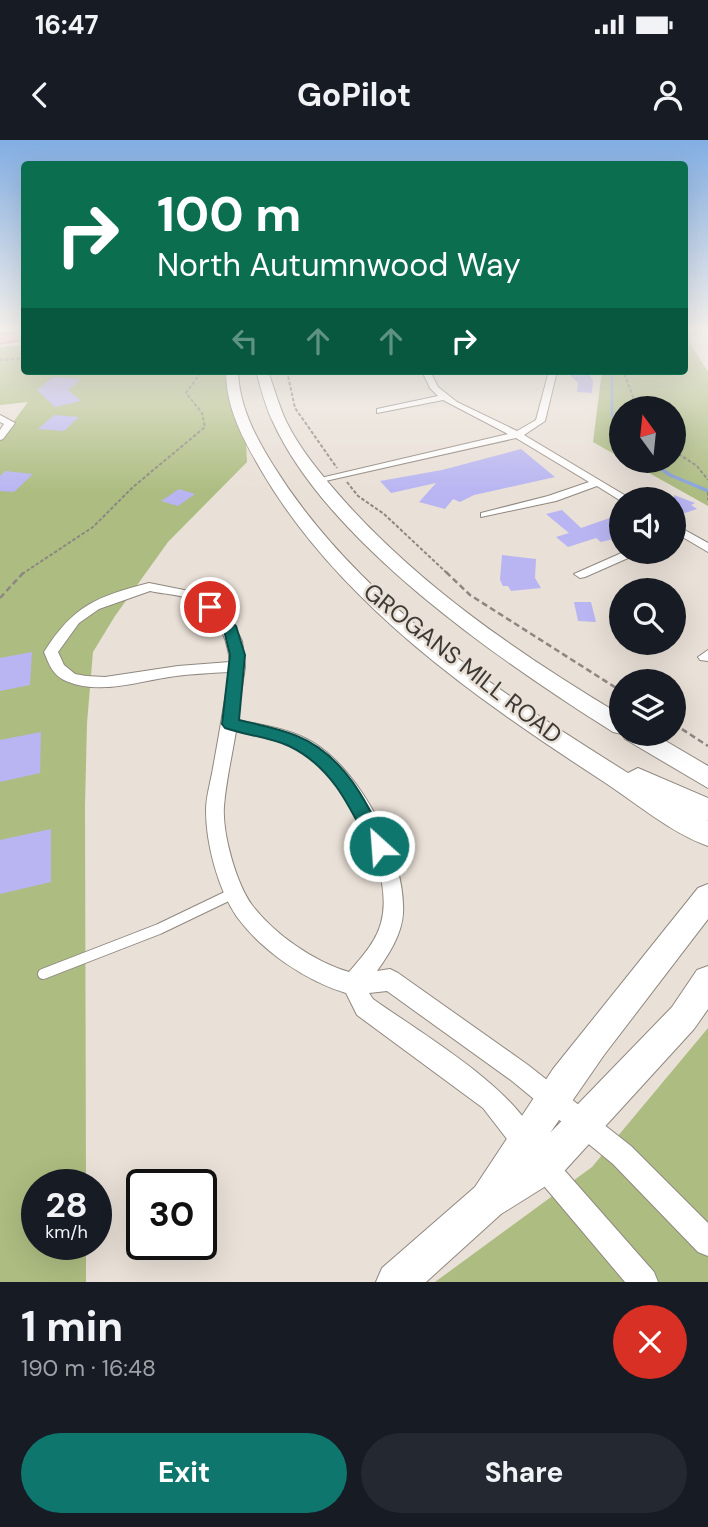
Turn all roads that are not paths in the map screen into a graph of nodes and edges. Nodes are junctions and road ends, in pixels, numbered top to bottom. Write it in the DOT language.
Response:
graph roads {
  1 [pos="234,384"];
  2 [pos="266,384"];
  3 [pos="432,384"];
  4 [pos="550,384"];
  5 [pos="444,397"];
  6 [pos="380,411"];
  7 [pos="0,418"];
  8 [pos="517,435"];
  9 [pos="0,437"];
  10 [pos="316,482"];
  11 [pos="599,482"];
  12 [pos="609,488"];
  13 [pos="485,515"];
  14 [pos="686,537"];
  15 [pos="708,548"];
  16 [pos="609,563"];
  17 [pos="580,575"];
  18 [pos="238,667"];
  19 [pos="609,719"];
  20 [pos="230,724"];
  21 [pos="568,746"];
  22 [pos="655,746"];
  23 [pos="708,778"];
  24 [pos="622,782"];
  25 [pos="708,810"];
  26 [pos="708,835"];
  27 [pos="708,853"];
  28 [pos="234,893"];
  29 [pos="707,895"];
  30 [pos="43,974"];
  31 [pos="708,981"];
  32 [pos="353,984"];
  33 [pos="551,1098"];
  34 [pos="583,1124"];
  35 [pos="523,1139"];
  36 [pos="544,1166"];
  37 [pos="488,1201"];
  38 [pos="708,1242"];
  39 [pos="396,1282"];
  40 [pos="644,1282"];
  1 -- 21 [label="main road, GROGANS MILL ROAD"];
  2 -- 10 [label="main road, GROGANS MILL ROAD"];
  3 -- 5 [label="street"];
  4 -- 8 [label="street"];
  5 -- 6 [label="street"];
  5 -- 8 [label="street"];
  7 -- 9 [label="street"];
  8 -- 10 [label="street"];
  8 -- 11 [label="street"];
  10 -- 19 [label="main road, GROGANS MILL ROAD"];
  11 -- 12 [label="street"];
  11 -- 13 [label="street"];
  14 -- 15 [label="street"];
  16 -- 17 [label="street"];
  18 -- 18 [label="street"];
  18 -- 20 [label="street"];
  20 -- 28 [label="street"];
  20 -- 32 [label="street"];
  21 -- 24 [label="main road, GROGANS MILL ROAD"];
  21 -- 25 [label="main road"];
  22 -- 23 [label="main road"];
  24 -- 26 [label="main road, GROGANS MILL ROAD"];
  24 -- 27 [label="main road"];
  28 -- 30 [label="lane"];
  28 -- 32 [label="street"];
  29 -- 33 [label="street"];
  31 -- 34 [label="main road"];
  32 -- 33 [label="street"];
  32 -- 35 [label="street"];
  33 -- 34 [label="street"];
  33 -- 35 [label="street"];
  34 -- 36 [label="main road"];
  34 -- 38 [label="street"];
  35 -- 36 [label="street"];
  35 -- 37 [label="street"];
  36 -- 37 [label="main road"];
  36 -- 40 [label="street"];
  37 -- 39 [label="main road"];
}
